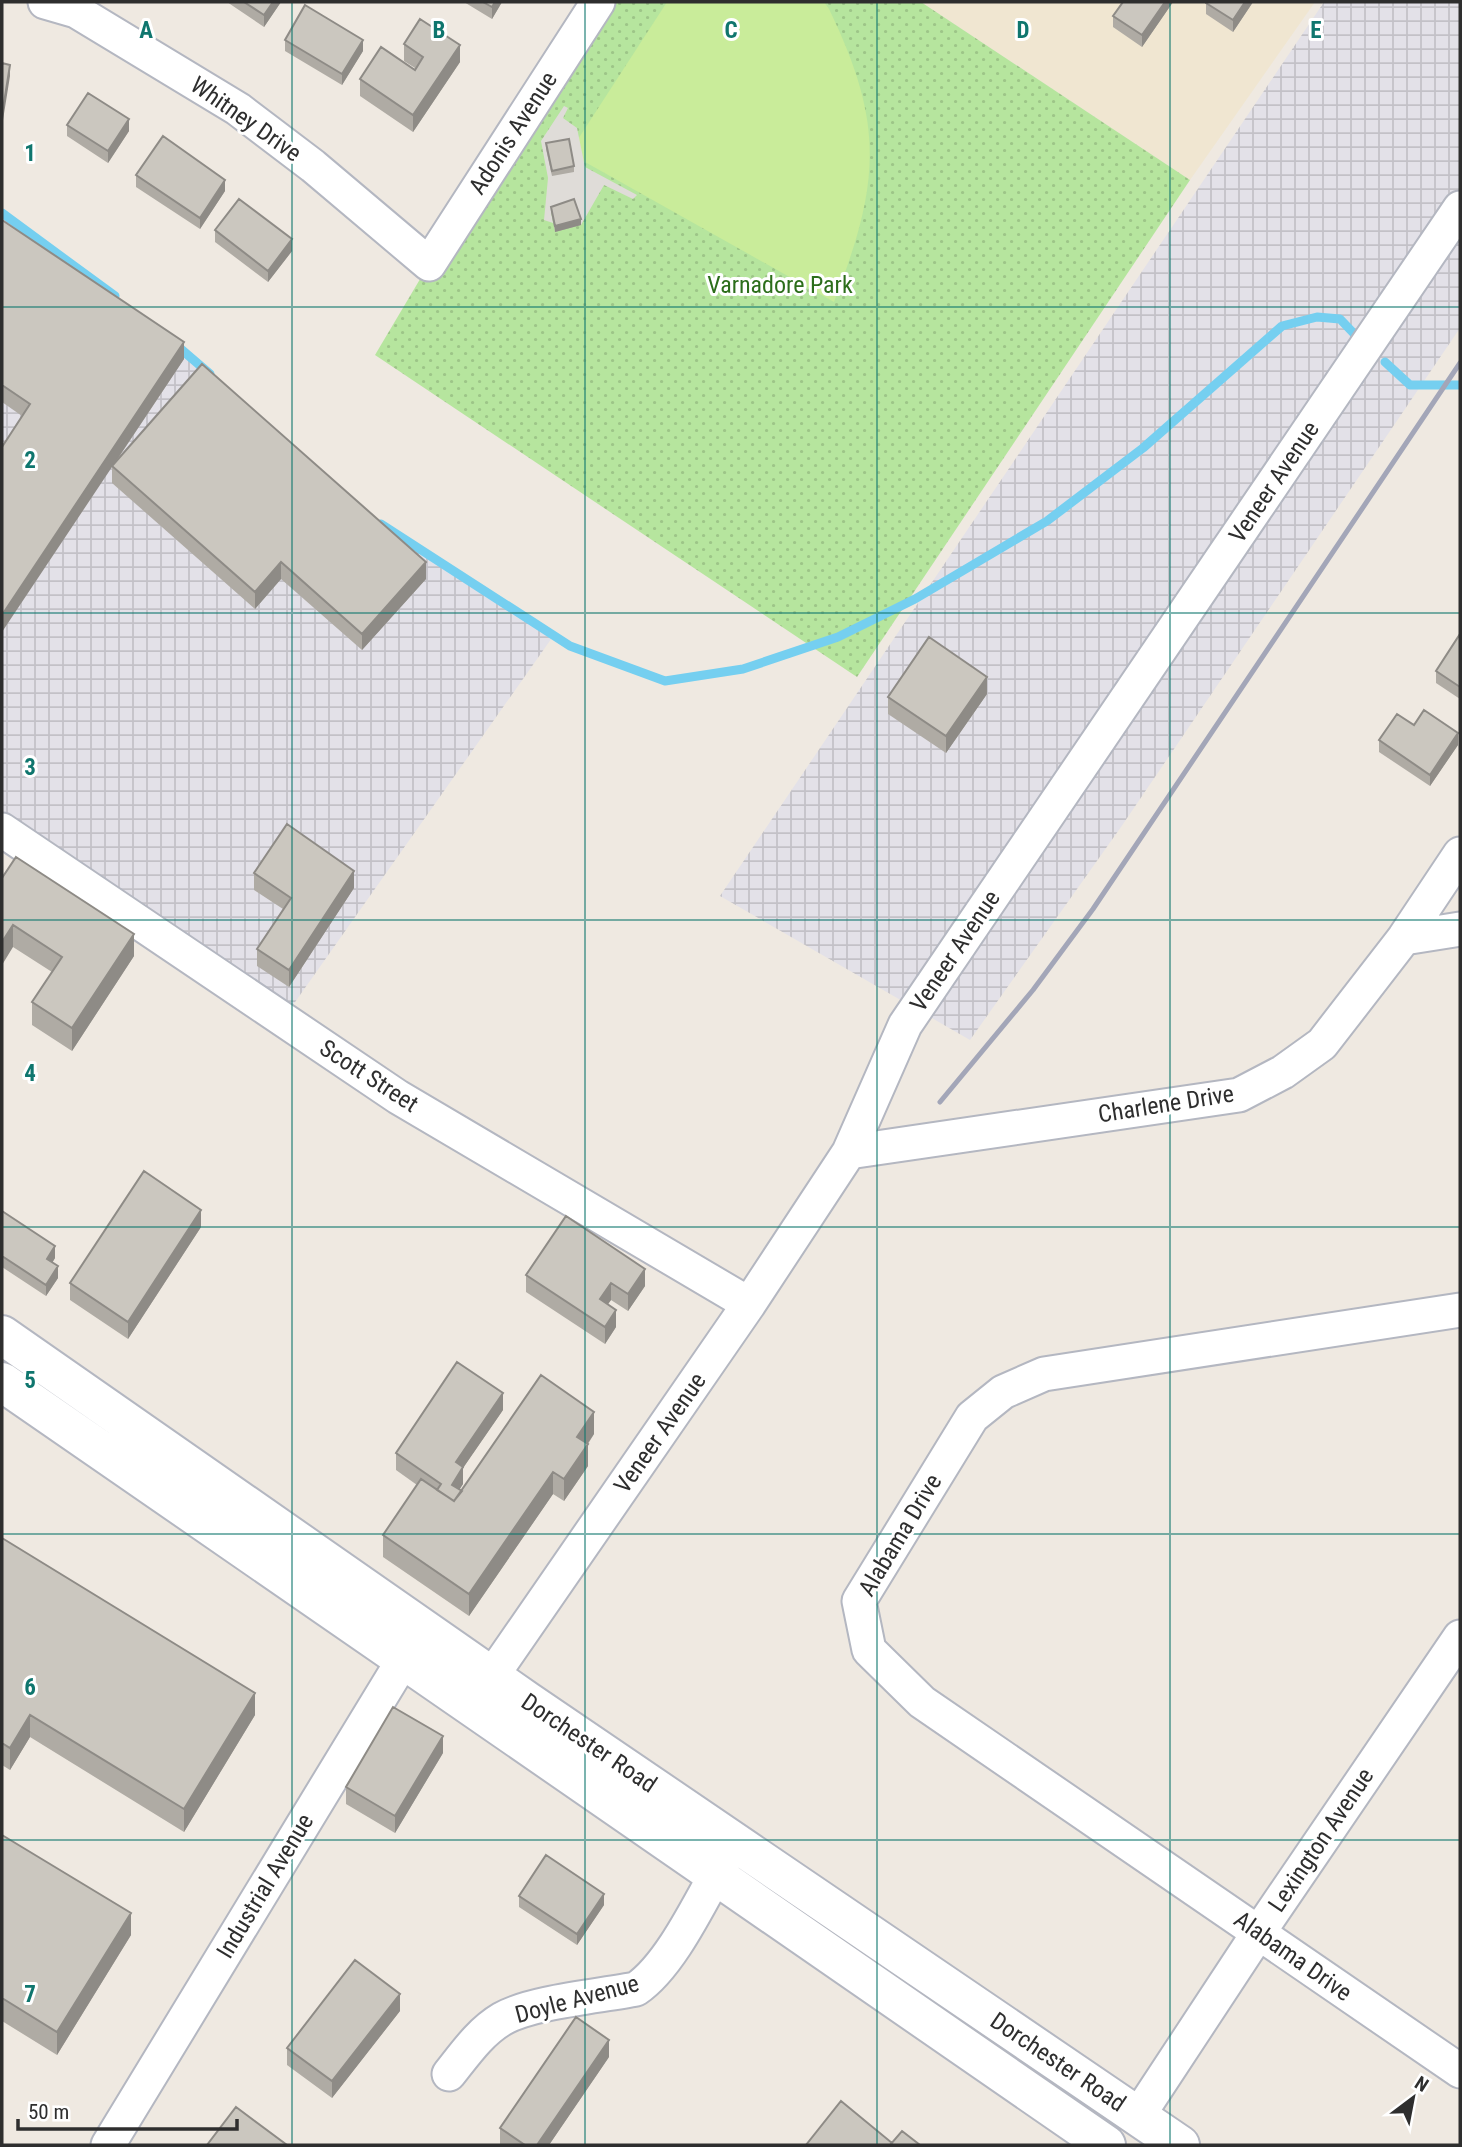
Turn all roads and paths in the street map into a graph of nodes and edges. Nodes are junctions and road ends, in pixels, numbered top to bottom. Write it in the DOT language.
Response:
graph roads {
  1 [pos="598,2"];
  2 [pos="68,5"];
  3 [pos="1460,208"];
  4 [pos="429,264"];
  5 [pos="2,830"];
  6 [pos="1460,854"];
  7 [pos="1460,929"];
  8 [pos="1404,938"];
  9 [pos="849,1152"];
  10 [pos="749,1304"];
  11 [pos="1460,1310"];
  12 [pos="2,1335"];
  13 [pos="2,1382"];
  14 [pos="425,1628"];
  15 [pos="1460,1636"];
  16 [pos="402,1660"];
  17 [pos="482,1692"];
  18 [pos="735,1842"];
  19 [pos="715,1875"];
  20 [pos="1259,1932"];
  21 [pos="1460,2071"];
  22 [pos="449,2074"];
  23 [pos="1138,2116"];
  24 [pos="108,2145"];
  25 [pos="1106,2145"];
  26 [pos="1180,2145"];
  1 -- 4 [label="street, Adonis Avenue"];
  2 -- 4 [label="street, Whitney Drive"];
  3 -- 9 [label="street, Veneer Avenue"];
  5 -- 10 [label="street, Scott Street"];
  6 -- 8 [label="street, Charlene Drive"];
  7 -- 8 [label="street"];
  8 -- 9 [label="street, Charlene Drive"];
  9 -- 10 [label="street, Veneer Avenue"];
  10 -- 17 [label="street, Veneer Avenue"];
  11 -- 20 [label="street, Alabama Drive"];
  12 -- 14 [label="main road, Dorchester Road"];
  13 -- 16 [label="main road, Dorchester Road"];
  14 -- 16 [label="street, Industrial Avenue"];
  14 -- 17 [label="main road, Dorchester Road"];
  15 -- 20 [label="street, Lexington Avenue"];
  16 -- 17 [label="main road, Dorchester Road"];
  16 -- 24 [label="street, Industrial Avenue"];
  17 -- 18 [label="main road, Dorchester Road"];
  17 -- 19 [label="main road, Dorchester Road"];
  18 -- 19 [label="street, Doyle Avenue"];
  18 -- 23 [label="main road, Dorchester Road"];
  19 -- 22 [label="street, Doyle Avenue"];
  19 -- 25 [label="main road, Dorchester Road"];
  20 -- 21 [label="street, Alabama Drive"];
  20 -- 23 [label="street, Lexington Avenue"];
  23 -- 26 [label="main road, Dorchester Road"];
}
